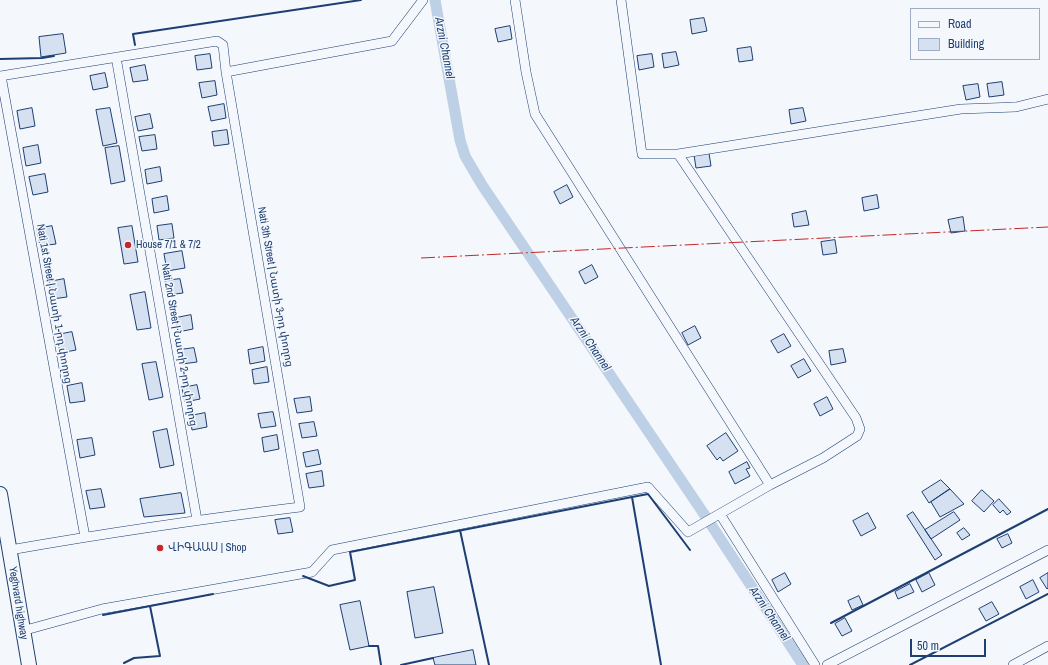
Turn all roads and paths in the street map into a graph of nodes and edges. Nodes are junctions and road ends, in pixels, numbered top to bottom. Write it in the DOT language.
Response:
graph roads {
  1 [pos="423,0"];
  2 [pos="515,0"];
  3 [pos="621,0"];
  4 [pos="116,57"];
  5 [pos="226,72"];
  6 [pos="0,76"];
  7 [pos="1048,99"];
  8 [pos="678,154"];
  9 [pos="770,486"];
  10 [pos="0,494"];
  11 [pos="716,517"];
  12 [pos="197,520"];
  13 [pos="85,537"];
  14 [pos="10,550"];
  15 [pos="1048,550"];
  16 [pos="22,631"];
  17 [pos="1048,646"];
  18 [pos="29,665"];
  19 [pos="815,665"];
  20 [pos="827,665"];
  21 [pos="1013,665"];
  1 -- 5 [label="street"];
  2 -- 9 [label="street"];
  3 -- 8 [label="street"];
  4 -- 5 [label="street, Nati 3th Street | Նատի 3-րդ փողոց"];
  4 -- 6 [label="street, Nati 3th Street | Նատի 3-րդ փողոց"];
  4 -- 12 [label="street, Nati 2nd Street | Նատի 2-րդ փողոց"];
  5 -- 12 [label="street, Nati 3th Street | Նատի 3-րդ փողոց"];
  6 -- 13 [label="street, Nati 1st Street | Նատի 1-րդ փողոց"];
  7 -- 8 [label="street"];
  8 -- 9 [label="street"];
  9 -- 11 [label="street"];
  10 -- 14 [label="main road, Yeghvard highway"];
  11 -- 16 [label="street"];
  11 -- 19 [label="street"];
  12 -- 13 [label="street"];
  13 -- 14 [label="street"];
  14 -- 16 [label="main road, Yeghvard highway"];
  15 -- 20 [label="street"];
  16 -- 18 [label="main road, Yeghvard highway"];
  17 -- 21 [label="street"];
}
